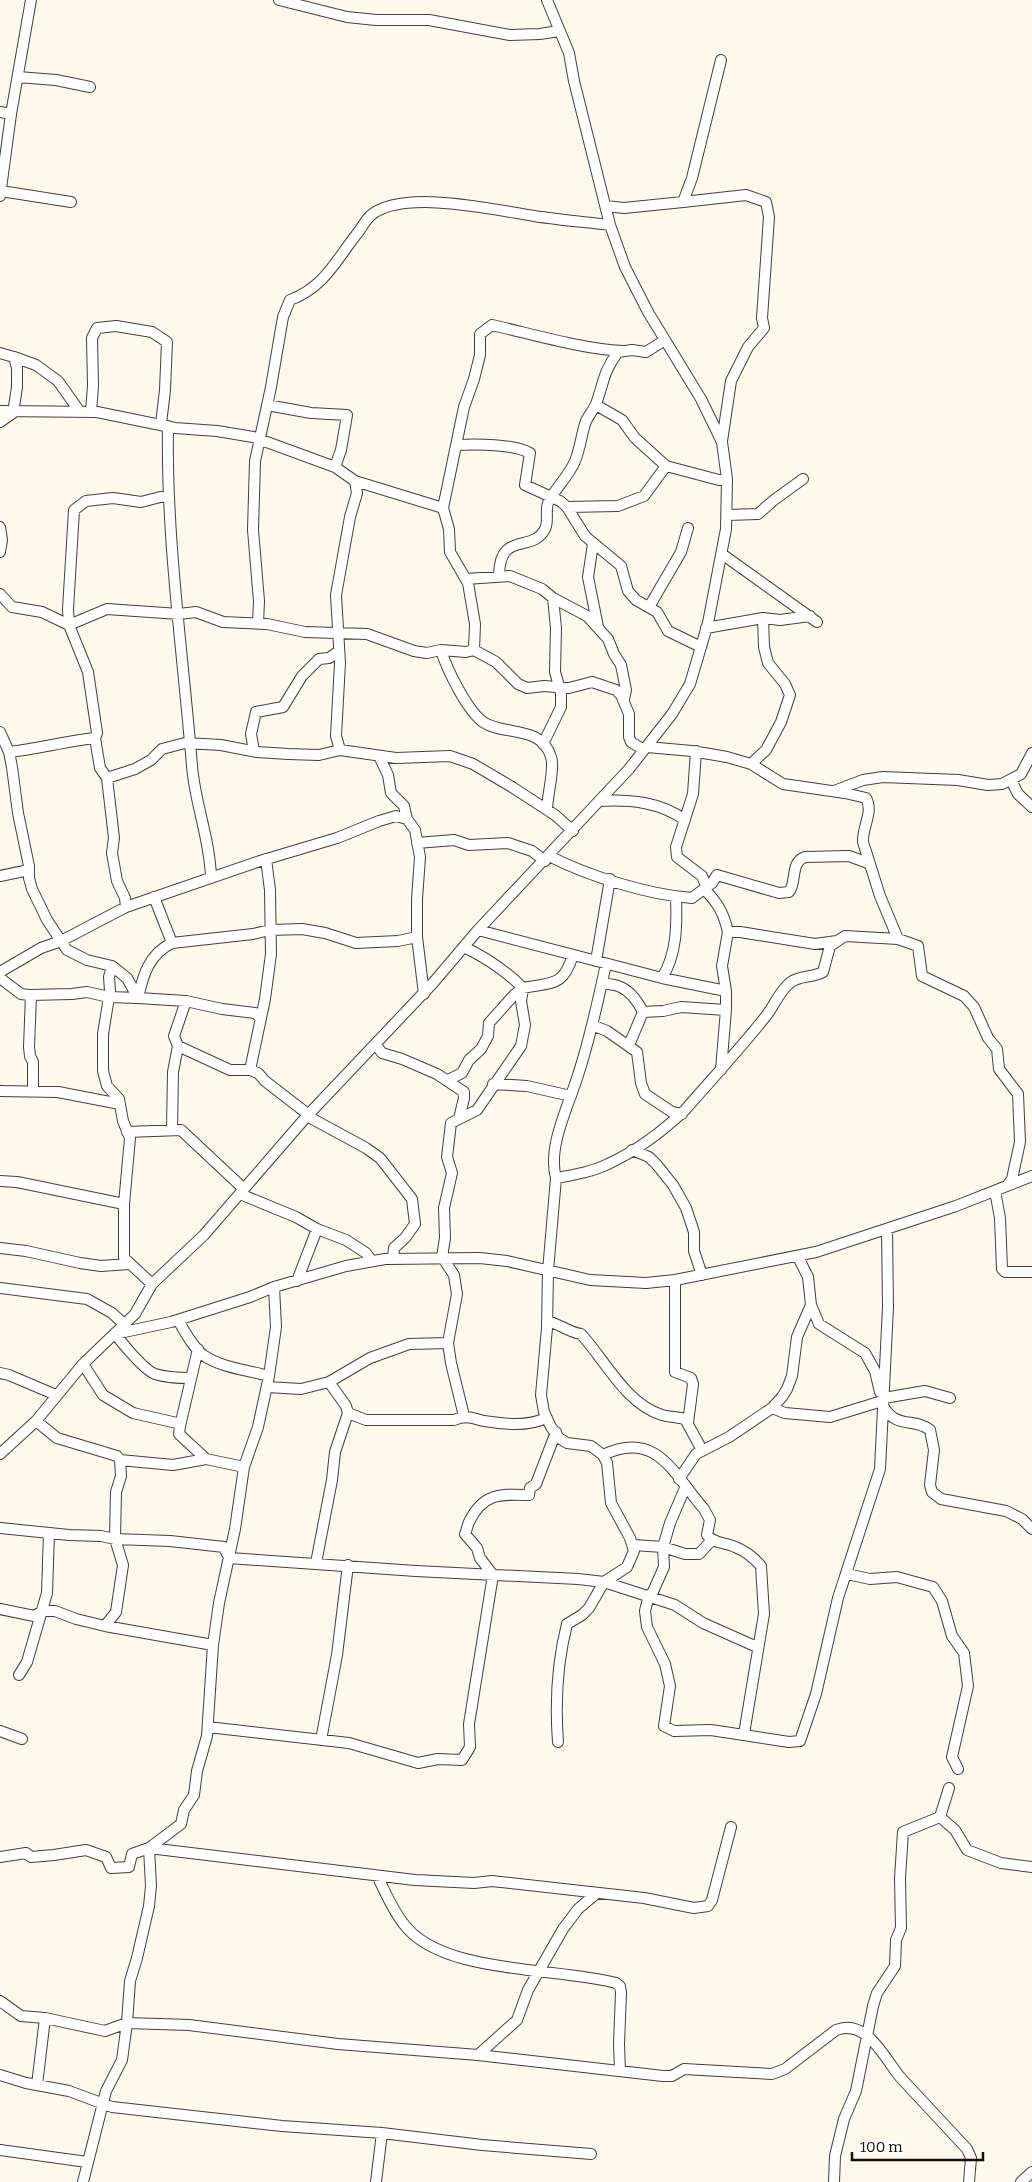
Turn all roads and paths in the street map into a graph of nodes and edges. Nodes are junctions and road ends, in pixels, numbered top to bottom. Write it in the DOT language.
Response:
graph roads {
  1 [pos="31,0"];
  2 [pos="278,0"];
  3 [pos="547,0"];
  4 [pos="292,2"];
  5 [pos="559,31"];
  6 [pos="721,60"];
  7 [pos="18,78"];
  8 [pos="90,87"];
  9 [pos="0,112"];
  10 [pos="11,114"];
  11 [pos="0,193"];
  12 [pos="70,202"];
  13 [pos="683,202"];
  14 [pos="606,206"];
  15 [pos="610,224"];
  16 [pos="665,340"];
  17 [pos="623,351"];
  18 [pos="0,353"];
  19 [pos="14,357"];
  20 [pos="268,405"];
  21 [pos="596,405"];
  22 [pos="0,411"];
  23 [pos="80,412"];
  24 [pos="91,412"];
  25 [pos="13,413"];
  26 [pos="0,422"];
  27 [pos="165,425"];
  28 [pos="261,440"];
  29 [pos="722,442"];
  30 [pos="457,445"];
  31 [pos="666,466"];
  32 [pos="335,467"];
  33 [pos="727,479"];
  34 [pos="803,479"];
  35 [pos="355,481"];
  36 [pos="168,495"];
  37 [pos="552,497"];
  38 [pos="567,507"];
  39 [pos="443,508"];
  40 [pos="727,515"];
  41 [pos="0,527"];
  42 [pos="688,528"];
  43 [pos="594,544"];
  44 [pos="0,552"];
  45 [pos="722,554"];
  46 [pos="499,575"];
  47 [pos="466,579"];
  48 [pos="0,594"];
  49 [pos="553,598"];
  50 [pos="649,607"];
  51 [pos="179,614"];
  52 [pos="762,618"];
  53 [pos="258,623"];
  54 [pos="69,625"];
  55 [pos="598,627"];
  56 [pos="706,628"];
  57 [pos="337,632"];
  58 [pos="701,647"];
  59 [pos="441,650"];
  60 [pos="474,650"];
  61 [pos="339,651"];
  62 [pos="559,688"];
  63 [pos="624,699"];
  64 [pos="0,732"];
  65 [pos="95,738"];
  66 [pos="191,744"];
  67 [pos="543,744"];
  68 [pos="646,748"];
  69 [pos="340,750"];
  70 [pos="254,751"];
  71 [pos="9,752"];
  72 [pos="696,752"];
  73 [pos="1032,753"];
  74 [pos="379,756"];
  75 [pos="751,764"];
  76 [pos="107,778"];
  77 [pos="873,778"];
  78 [pos="1011,780"];
  79 [pos="833,791"];
  80 [pos="866,798"];
  81 [pos="599,800"];
  82 [pos="1032,807"];
  83 [pos="547,810"];
  84 [pos="407,819"];
  85 [pos="686,820"];
  86 [pos="573,831"];
  87 [pos="417,842"];
  88 [pos="266,859"];
  89 [pos="547,859"];
  90 [pos="868,863"];
  91 [pos="29,870"];
  92 [pos="0,876"];
  93 [pos="211,878"];
  94 [pos="610,879"];
  95 [pos="706,889"];
  96 [pos="154,897"];
  97 [pos="676,897"];
  98 [pos="126,907"];
  99 [pos="270,930"];
  100 [pos="478,930"];
  101 [pos="728,932"];
  102 [pos="417,937"];
  103 [pos="898,939"];
  104 [pos="840,940"];
  105 [pos="61,941"];
  106 [pos="172,943"];
  107 [pos="464,947"];
  108 [pos="573,955"];
  109 [pos="601,962"];
  110 [pos="112,966"];
  111 [pos="0,972"];
  112 [pos="0,978"];
  113 [pos="662,978"];
  114 [pos="602,982"];
  115 [pos="523,988"];
  116 [pos="726,991"];
  117 [pos="424,994"];
  118 [pos="31,995"];
  119 [pos="108,997"];
  120 [pos="138,998"];
  121 [pos="186,1001"];
  122 [pos="726,1010"];
  123 [pos="644,1012"];
  124 [pos="261,1018"];
  125 [pos="592,1025"];
  126 [pos="376,1045"];
  127 [pos="629,1045"];
  128 [pos="178,1046"];
  129 [pos="250,1070"];
  130 [pos="721,1070"];
  131 [pos="448,1080"];
  132 [pos="493,1084"];
  133 [pos="33,1091"];
  134 [pos="0,1092"];
  135 [pos="571,1096"];
  136 [pos="120,1104"];
  137 [pos="682,1114"];
  138 [pos="308,1116"];
  139 [pos="459,1118"];
  140 [pos="172,1129"];
  141 [pos="127,1132"];
  142 [pos="632,1150"];
  143 [pos="1032,1176"];
  144 [pos="556,1178"];
  145 [pos="0,1181"];
  146 [pos="1007,1186"];
  147 [pos="995,1191"];
  148 [pos="242,1192"];
  149 [pos="124,1204"];
  150 [pos="317,1229"];
  151 [pos="887,1230"];
  152 [pos="0,1248"];
  153 [pos="442,1257"];
  154 [pos="798,1257"];
  155 [pos="393,1258"];
  156 [pos="372,1260"];
  157 [pos="129,1264"];
  158 [pos="548,1271"];
  159 [pos="1032,1272"];
  160 [pos="702,1275"];
  161 [pos="675,1280"];
  162 [pos="297,1281"];
  163 [pos="152,1284"];
  164 [pos="274,1287"];
  165 [pos="0,1288"];
  166 [pos="810,1305"];
  167 [pos="178,1320"];
  168 [pos="547,1321"];
  169 [pos="125,1325"];
  170 [pos="115,1334"];
  171 [pos="448,1343"];
  172 [pos="198,1350"];
  173 [pos="83,1364"];
  174 [pos="0,1373"];
  175 [pos="269,1376"];
  176 [pos="191,1378"];
  177 [pos="329,1382"];
  178 [pos="266,1387"];
  179 [pos="56,1395"];
  180 [pos="950,1398"];
  181 [pos="883,1402"];
  182 [pos="772,1408"];
  183 [pos="348,1413"];
  184 [pos="464,1416"];
  185 [pos="546,1418"];
  186 [pos="36,1421"];
  187 [pos="688,1423"];
  188 [pos="180,1426"];
  189 [pos="556,1432"];
  190 [pos="702,1450"];
  191 [pos="0,1454"];
  192 [pos="603,1455"];
  193 [pos="206,1459"];
  194 [pos="120,1460"];
  195 [pos="244,1467"];
  196 [pos="682,1483"];
  197 [pos="0,1528"];
  198 [pos="1032,1529"];
  199 [pos="49,1533"];
  200 [pos="115,1539"];
  201 [pos="711,1541"];
  202 [pos="633,1545"];
  203 [pos="663,1547"];
  204 [pos="229,1558"];
  205 [pos="316,1563"];
  206 [pos="348,1566"];
  207 [pos="847,1574"];
  208 [pos="494,1575"];
  209 [pos="604,1582"];
  210 [pos="650,1596"];
  211 [pos="0,1610"];
  212 [pos="43,1611"];
  213 [pos="105,1626"];
  214 [pos="213,1645"];
  215 [pos="757,1648"];
  216 [pos="19,1675"];
  217 [pos="208,1727"];
  218 [pos="0,1731"];
  219 [pos="744,1734"];
  220 [pos="22,1739"];
  221 [pos="321,1740"];
  222 [pos="558,1742"];
  223 [pos="958,1769"];
  224 [pos="949,1788"];
  225 [pos="940,1817"];
  226 [pos="731,1827"];
  227 [pos="149,1848"];
  228 [pos="0,1857"];
  229 [pos="1032,1867"];
  230 [pos="377,1876"];
  231 [pos="597,1893"];
  232 [pos="539,1971"];
  233 [pos="0,2001"];
  234 [pos="45,2018"];
  235 [pos="128,2023"];
  236 [pos="867,2035"];
  237 [pos="478,2055"];
  238 [pos="620,2071"];
  239 [pos="0,2075"];
  240 [pos="37,2085"];
  241 [pos="103,2104"];
  242 [pos="382,2133"];
  243 [pos="0,2150"];
  244 [pos="591,2154"];
  245 [pos="87,2162"];
  246 [pos="1032,2172"];
  247 [pos="83,2182"];
  248 [pos="376,2182"];
  249 [pos="834,2182"];
  250 [pos="969,2182"];
  251 [pos="1020,2182"];
  1 -- 7 [label="street"];
  2 -- 4 [label="street"];
  3 -- 5 [label="street"];
  4 -- 5 [label="street"];
  5 -- 14 [label="street"];
  6 -- 13 [label="street"];
  7 -- 8 [label="street"];
  7 -- 10 [label="street"];
  9 -- 10 [label="street"];
  10 -- 11 [label="street"];
  11 -- 12 [label="street"];
  13 -- 14 [label="street"];
  13 -- 29 [label="street"];
  14 -- 15 [label="street"];
  15 -- 16 [label="street"];
  15 -- 20 [label="street"];
  16 -- 17 [label="street"];
  16 -- 29 [label="street"];
  17 -- 21 [label="street"];
  17 -- 30 [label="street"];
  18 -- 19 [label="street"];
  19 -- 23 [label="street"];
  19 -- 25 [label="street"];
  20 -- 28 [label="street"];
  20 -- 32 [label="street"];
  21 -- 31 [label="street"];
  21 -- 37 [label="street"];
  22 -- 25 [label="street"];
  23 -- 24 [label="street"];
  23 -- 25 [label="street"];
  24 -- 27 [label="street"];
  24 -- 27 [label="street"];
  25 -- 26 [label="street"];
  27 -- 28 [label="street"];
  27 -- 36 [label="street"];
  28 -- 32 [label="street"];
  28 -- 53 [label="street"];
  29 -- 33 [label="street"];
  30 -- 37 [label="street"];
  30 -- 39 [label="street"];
  31 -- 33 [label="street"];
  31 -- 38 [label="street"];
  32 -- 35 [label="street"];
  33 -- 40 [label="street"];
  34 -- 40 [label="street"];
  35 -- 39 [label="street"];
  35 -- 57 [label="street"];
  36 -- 51 [label="street"];
  36 -- 54 [label="street"];
  37 -- 38 [label="street"];
  37 -- 46 [label="street"];
  38 -- 43 [label="street"];
  39 -- 47 [label="street"];
  40 -- 45 [label="street"];
  41 -- 44 [label="street"];
  42 -- 50 [label="street"];
  43 -- 50 [label="street"];
  43 -- 55 [label="street"];
  45 -- 52 [label="street"];
  45 -- 56 [label="street"];
  46 -- 47 [label="street"];
  46 -- 49 [label="street"];
  47 -- 60 [label="street"];
  48 -- 54 [label="street"];
  49 -- 55 [label="street"];
  49 -- 62 [label="street"];
  50 -- 58 [label="street"];
  51 -- 53 [label="street"];
  51 -- 54 [label="street"];
  51 -- 66 [label="street"];
  52 -- 56 [label="street"];
  52 -- 75 [label="street"];
  53 -- 57 [label="street"];
  54 -- 65 [label="street"];
  55 -- 63 [label="street"];
  56 -- 58 [label="street"];
  57 -- 59 [label="street"];
  57 -- 61 [label="street"];
  58 -- 68 [label="street"];
  59 -- 60 [label="street"];
  59 -- 67 [label="street"];
  60 -- 62 [label="street"];
  61 -- 69 [label="street"];
  61 -- 70 [label="street"];
  62 -- 63 [label="street"];
  62 -- 67 [label="street"];
  63 -- 68 [label="street"];
  64 -- 71 [label="street"];
  65 -- 71 [label="street"];
  65 -- 76 [label="street"];
  66 -- 70 [label="street"];
  66 -- 76 [label="street"];
  66 -- 93 [label="street"];
  67 -- 83 [label="street"];
  68 -- 72 [label="street"];
  68 -- 81 [label="street"];
  69 -- 70 [label="street"];
  69 -- 74 [label="street"];
  71 -- 91 [label="street"];
  72 -- 75 [label="street"];
  72 -- 85 [label="street"];
  73 -- 78 [label="street"];
  74 -- 83 [label="street"];
  74 -- 84 [label="street"];
  75 -- 79 [label="street"];
  76 -- 98 [label="street"];
  77 -- 78 [label="street"];
  77 -- 79 [label="street"];
  77 -- 80 [label="street"];
  78 -- 82 [label="street"];
  79 -- 80 [label="street"];
  80 -- 90 [label="street"];
  81 -- 85 [label="street"];
  81 -- 86 [label="street"];
  83 -- 86 [label="street"];
  84 -- 87 [label="street"];
  84 -- 88 [label="street"];
  85 -- 95 [label="street"];
  86 -- 89 [label="street"];
  87 -- 89 [label="street"];
  87 -- 102 [label="street"];
  88 -- 93 [label="street"];
  88 -- 99 [label="street"];
  89 -- 94 [label="street"];
  89 -- 100 [label="street"];
  90 -- 95 [label="street"];
  90 -- 103 [label="street"];
  91 -- 92 [label="street"];
  91 -- 105 [label="street"];
  93 -- 96 [label="street"];
  94 -- 97 [label="street"];
  94 -- 109 [label="street"];
  95 -- 97 [label="street"];
  95 -- 101 [label="street"];
  96 -- 98 [label="street"];
  96 -- 106 [label="street"];
  97 -- 113 [label="street"];
  98 -- 105 [label="street"];
  99 -- 102 [label="street"];
  99 -- 106 [label="street"];
  99 -- 124 [label="street"];
  100 -- 107 [label="street"];
  100 -- 108 [label="street"];
  101 -- 104 [label="street"];
  101 -- 116 [label="street"];
  102 -- 117 [label="street"];
  103 -- 104 [label="street"];
  103 -- 146 [label="street"];
  104 -- 130 [label="street"];
  105 -- 110 [label="street"];
  105 -- 111 [label="street"];
  106 -- 120 [label="street"];
  107 -- 115 [label="street"];
  107 -- 117 [label="street"];
  108 -- 109 [label="street"];
  108 -- 115 [label="street"];
  109 -- 113 [label="street"];
  109 -- 114 [label="street"];
  110 -- 119 [label="street"];
  110 -- 120 [label="street"];
  112 -- 118 [label="street"];
  113 -- 116 [label="street"];
  114 -- 123 [label="street"];
  114 -- 125 [label="street"];
  115 -- 131 [label="street"];
  115 -- 132 [label="street"];
  116 -- 122 [label="street"];
  117 -- 126 [label="street"];
  118 -- 119 [label="street"];
  118 -- 133 [label="street"];
  119 -- 120 [label="street"];
  119 -- 136 [label="street"];
  120 -- 121 [label="street"];
  121 -- 124 [label="street"];
  121 -- 128 [label="street"];
  122 -- 123 [label="street"];
  122 -- 130 [label="street"];
  123 -- 127 [label="street"];
  124 -- 129 [label="street"];
  125 -- 127 [label="street"];
  125 -- 135 [label="street"];
  126 -- 131 [label="street"];
  126 -- 138 [label="street"];
  127 -- 137 [label="street"];
  128 -- 129 [label="street"];
  128 -- 140 [label="street"];
  129 -- 138 [label="street"];
  130 -- 137 [label="street"];
  131 -- 139 [label="street"];
  132 -- 135 [label="street"];
  132 -- 139 [label="street"];
  133 -- 134 [label="street"];
  133 -- 136 [label="street"];
  135 -- 144 [label="street"];
  136 -- 141 [label="street"];
  137 -- 142 [label="street"];
  138 -- 148 [label="street"];
  138 -- 155 [label="street"];
  139 -- 153 [label="street"];
  140 -- 141 [label="street"];
  140 -- 148 [label="street"];
  141 -- 149 [label="street"];
  142 -- 144 [label="street"];
  142 -- 160 [label="street"];
  143 -- 146 [label="street"];
  144 -- 158 [label="street"];
  145 -- 149 [label="street"];
  146 -- 147 [label="street"];
  147 -- 151 [label="street"];
  147 -- 159 [label="street"];
  148 -- 150 [label="street"];
  148 -- 163 [label="street"];
  149 -- 157 [label="street"];
  150 -- 156 [label="street"];
  150 -- 162 [label="street"];
  151 -- 154 [label="street"];
  151 -- 181 [label="street"];
  152 -- 157 [label="street"];
  153 -- 155 [label="street"];
  153 -- 158 [label="street"];
  153 -- 171 [label="street"];
  154 -- 160 [label="street"];
  154 -- 166 [label="street"];
  155 -- 156 [label="street"];
  156 -- 162 [label="street"];
  157 -- 163 [label="street"];
  158 -- 161 [label="street"];
  158 -- 168 [label="street"];
  160 -- 161 [label="street"];
  161 -- 187 [label="street"];
  162 -- 164 [label="street"];
  163 -- 169 [label="street"];
  164 -- 167 [label="street"];
  164 -- 175 [label="street"];
  165 -- 169 [label="street"];
  166 -- 181 [label="street"];
  166 -- 182 [label="street"];
  167 -- 170 [label="street"];
  167 -- 172 [label="street"];
  168 -- 185 [label="street"];
  168 -- 187 [label="street"];
  169 -- 170 [label="street"];
  170 -- 173 [label="street"];
  170 -- 176 [label="street"];
  171 -- 177 [label="street"];
  171 -- 184 [label="street"];
  172 -- 175 [label="street"];
  172 -- 176 [label="street"];
  173 -- 179 [label="street"];
  173 -- 188 [label="street"];
  174 -- 179 [label="street"];
  175 -- 178 [label="street"];
  176 -- 188 [label="street"];
  177 -- 178 [label="street"];
  177 -- 183 [label="street"];
  178 -- 195 [label="street"];
  179 -- 186 [label="street"];
  180 -- 181 [label="street"];
  181 -- 182 [label="street"];
  181 -- 198 [label="street"];
  181 -- 207 [label="street"];
  182 -- 190 [label="street"];
  183 -- 184 [label="street"];
  183 -- 205 [label="street"];
  184 -- 185 [label="street"];
  185 -- 189 [label="street"];
  186 -- 191 [label="street"];
  186 -- 194 [label="street"];
  187 -- 190 [label="street"];
  188 -- 193 [label="street"];
  189 -- 192 [label="street"];
  189 -- 208 [label="street"];
  190 -- 196 [label="street"];
  192 -- 196 [label="street"];
  192 -- 202 [label="street"];
  193 -- 194 [label="street"];
  193 -- 195 [label="street"];
  194 -- 200 [label="street"];
  195 -- 204 [label="street"];
  196 -- 201 [label="street"];
  196 -- 203 [label="street"];
  197 -- 199 [label="street"];
  199 -- 200 [label="street"];
  199 -- 212 [label="street"];
  200 -- 204 [label="street"];
  200 -- 213 [label="street"];
  201 -- 203 [label="street"];
  201 -- 215 [label="street"];
  202 -- 203 [label="street"];
  202 -- 209 [label="street"];
  203 -- 210 [label="street"];
  204 -- 205 [label="street"];
  204 -- 214 [label="street"];
  205 -- 206 [label="street"];
  206 -- 208 [label="street"];
  206 -- 221 [label="street"];
  207 -- 219 [label="street"];
  207 -- 223 [label="street"];
  208 -- 209 [label="street"];
  208 -- 221 [label="street"];
  209 -- 210 [label="street"];
  209 -- 222 [label="street"];
  210 -- 215 [label="street"];
  210 -- 219 [label="street"];
  211 -- 212 [label="street"];
  212 -- 213 [label="street"];
  212 -- 216 [label="street"];
  213 -- 214 [label="street"];
  214 -- 217 [label="street"];
  215 -- 219 [label="street"];
  217 -- 221 [label="street"];
  217 -- 227 [label="street"];
  218 -- 220 [label="street"];
  224 -- 225 [label="street"];
  225 -- 229 [label="street"];
  225 -- 236 [label="street"];
  226 -- 231 [label="street"];
  227 -- 228 [label="street"];
  227 -- 230 [label="street"];
  227 -- 235 [label="street"];
  230 -- 231 [label="street"];
  230 -- 232 [label="street"];
  231 -- 232 [label="street"];
  232 -- 237 [label="street"];
  232 -- 238 [label="street"];
  233 -- 234 [label="street"];
  234 -- 235 [label="street"];
  234 -- 240 [label="street"];
  235 -- 237 [label="street"];
  235 -- 241 [label="street"];
  236 -- 238 [label="street"];
  236 -- 249 [label="street"];
  236 -- 250 [label="street"];
  237 -- 238 [label="street"];
  239 -- 240 [label="street"];
  240 -- 241 [label="street"];
  241 -- 242 [label="street"];
  241 -- 245 [label="street"];
  242 -- 244 [label="street"];
  242 -- 248 [label="street"];
  243 -- 245 [label="street"];
  245 -- 247 [label="street"];
  246 -- 251 [label="street"];
}
